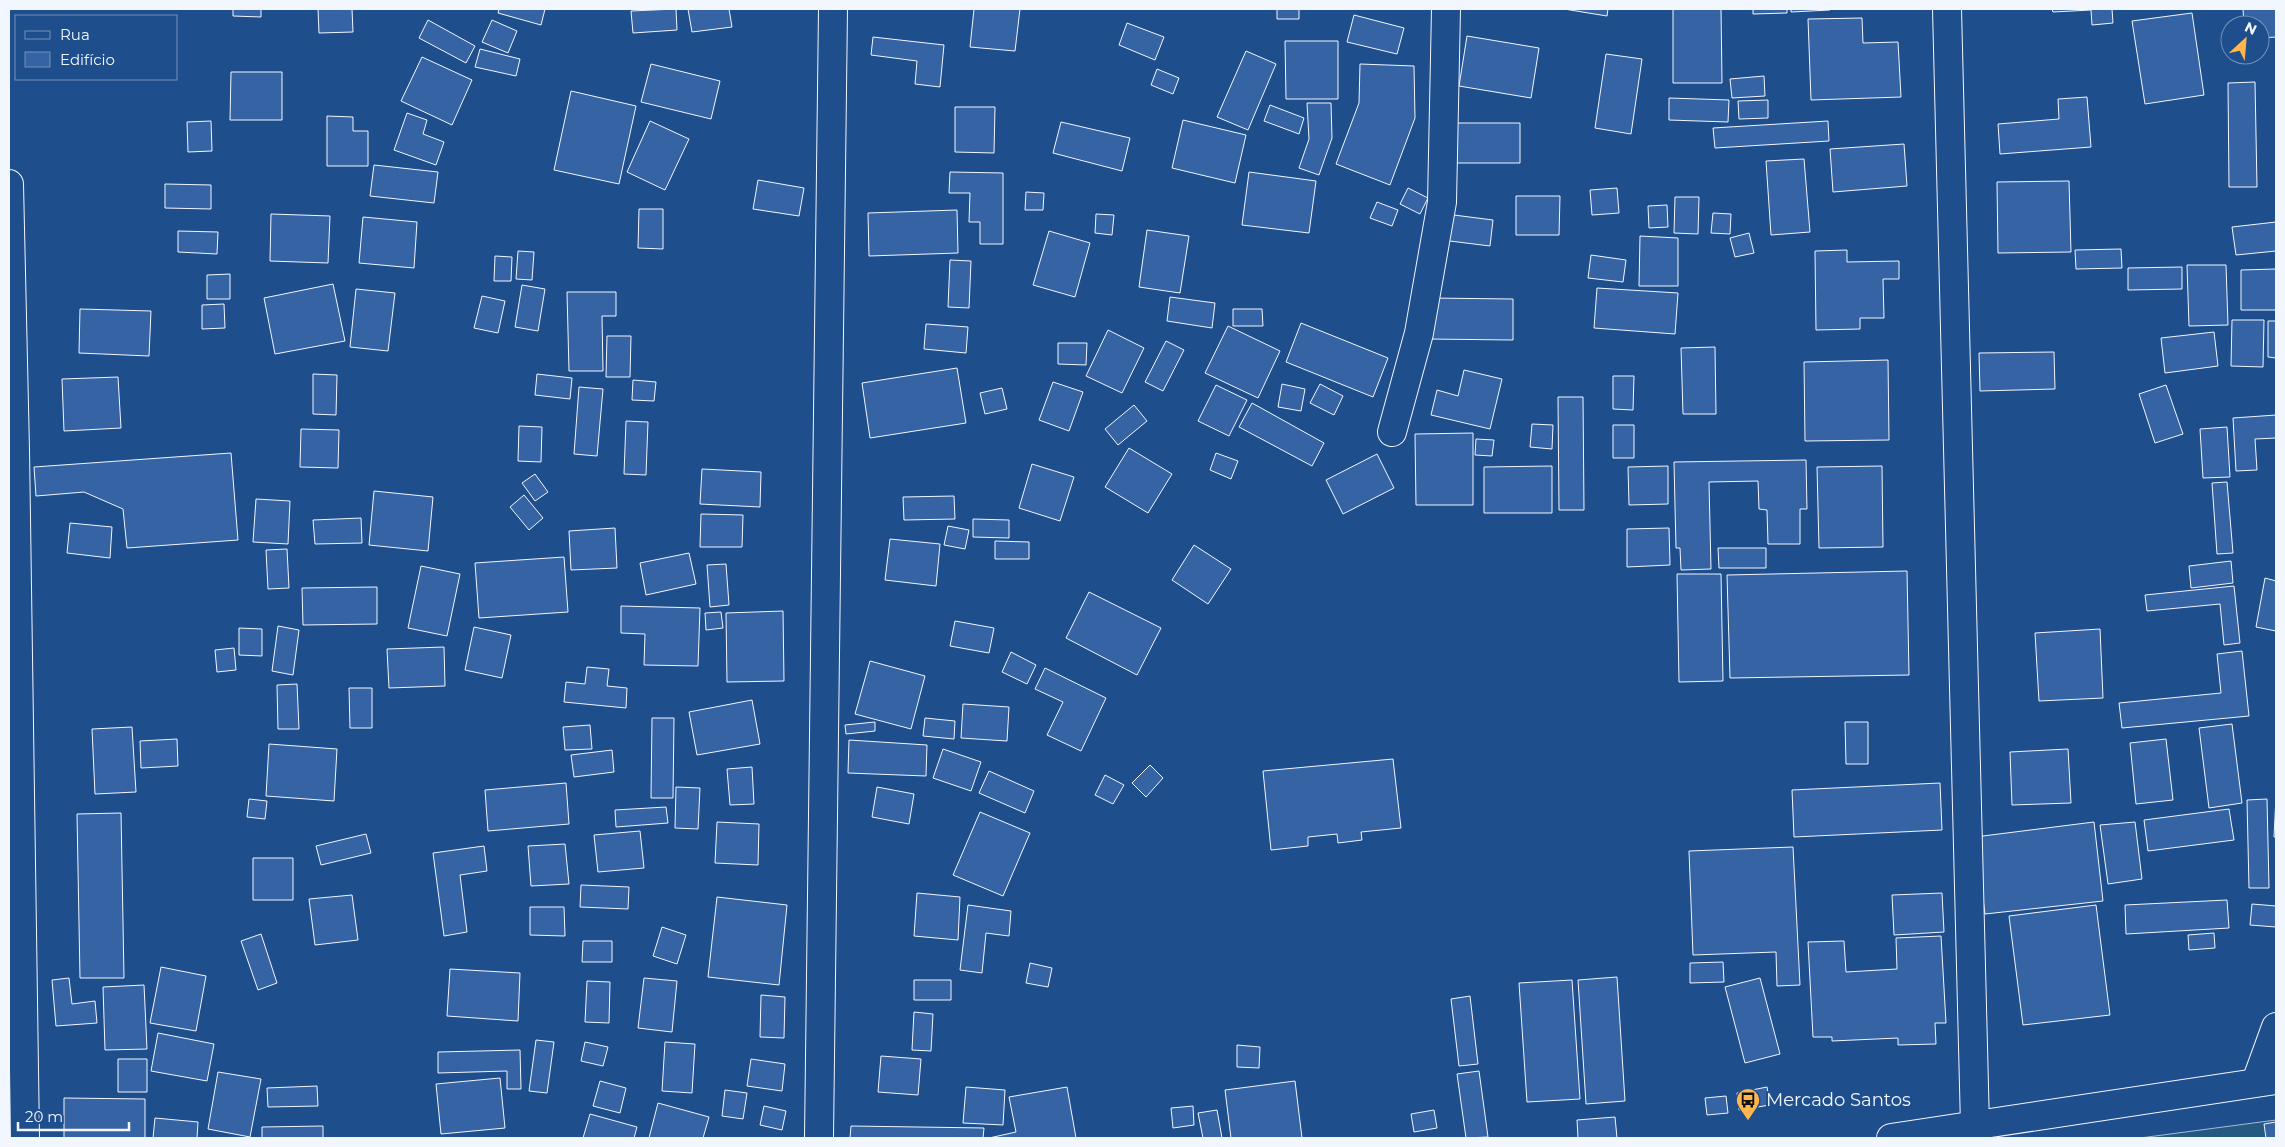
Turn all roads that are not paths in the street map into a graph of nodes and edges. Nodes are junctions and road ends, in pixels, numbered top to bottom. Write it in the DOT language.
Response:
graph roads {
  1 [pos="833,9"];
  2 [pos="1446,9"];
  3 [pos="1947,9"];
  4 [pos="9,184"];
  5 [pos="1392,432"];
  6 [pos="2276,1027"];
  7 [pos="2266,1081"];
  8 [pos="1975,1126"];
  9 [pos="1942,1134"];
  10 [pos="25,1138"];
  11 [pos="819,1138"];
  12 [pos="1891,1138"];
  1 -- 11 [label="street"];
  2 -- 5 [label="street"];
  3 -- 8 [label="street"];
  4 -- 10 [label="street"];
  6 -- 7 [label="street"];
  7 -- 8 [label="street"];
  8 -- 9 [label="street"];
  9 -- 12 [label="street"];
}
